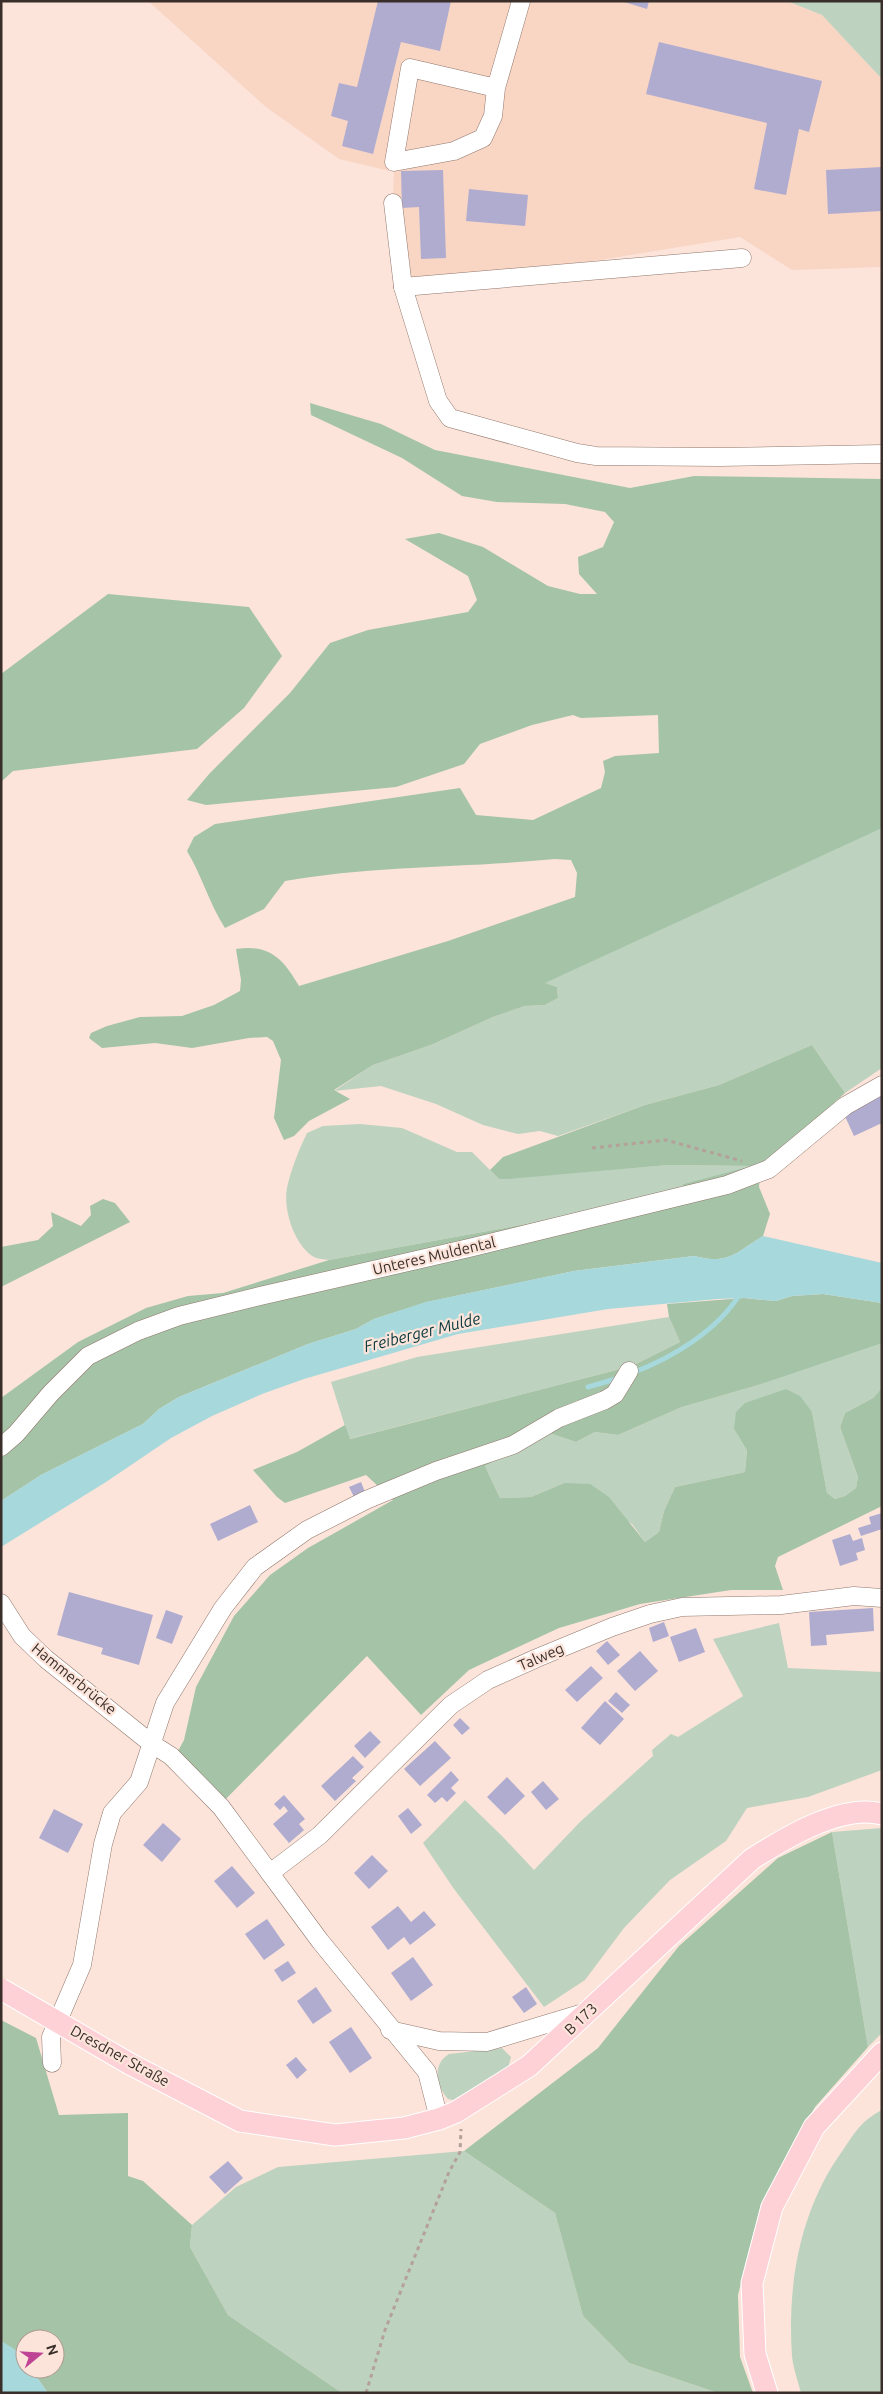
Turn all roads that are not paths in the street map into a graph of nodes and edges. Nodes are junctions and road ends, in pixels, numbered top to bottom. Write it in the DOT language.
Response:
graph roads {
  1 [pos="521,1"];
  2 [pos="496,88"];
  3 [pos="393,203"];
  4 [pos="742,258"];
  5 [pos="402,287"];
  6 [pos="882,454"];
  7 [pos="882,1085"];
  8 [pos="626,1376"];
  9 [pos="1,1447"];
  10 [pos="882,1598"];
  11 [pos="1,1602"];
  12 [pos="152,1744"];
  13 [pos="882,1814"];
  14 [pos="270,1873"];
  15 [pos="1,1989"];
  16 [pos="590,2011"];
  17 [pos="390,2030"];
  18 [pos="439,2041"];
  19 [pos="882,2053"];
  20 [pos="52,2064"];
  21 [pos="427,2072"];
  22 [pos="447,2115"];
  23 [pos="240,2120"];
  24 [pos="768,2393"];
  1 -- 2 [label="street"];
  2 -- 2 [label="street"];
  3 -- 5 [label="street"];
  4 -- 5 [label="street"];
  5 -- 6 [label="street"];
  7 -- 9 [label="street, Unteres Muldental"];
  8 -- 12 [label="street"];
  10 -- 14 [label="street, Talweg"];
  11 -- 12 [label="street, Hammerbrücke"];
  12 -- 14 [label="street"];
  12 -- 20 [label="street"];
  13 -- 16 [label="main road, B 173 / B 173"];
  14 -- 17 [label="street"];
  15 -- 23 [label="main road, Dresdner Straße / B 173, bridge"];
  16 -- 18 [label="street"];
  16 -- 22 [label="main road, B 173 / B 173"];
  17 -- 18 [label="street"];
  17 -- 21 [label="street"];
  18 -- 21 [label="street"];
  19 -- 24 [label="main road"];
  21 -- 22 [label="street"];
  22 -- 23 [label="main road, B 173 / B 173"];
}
